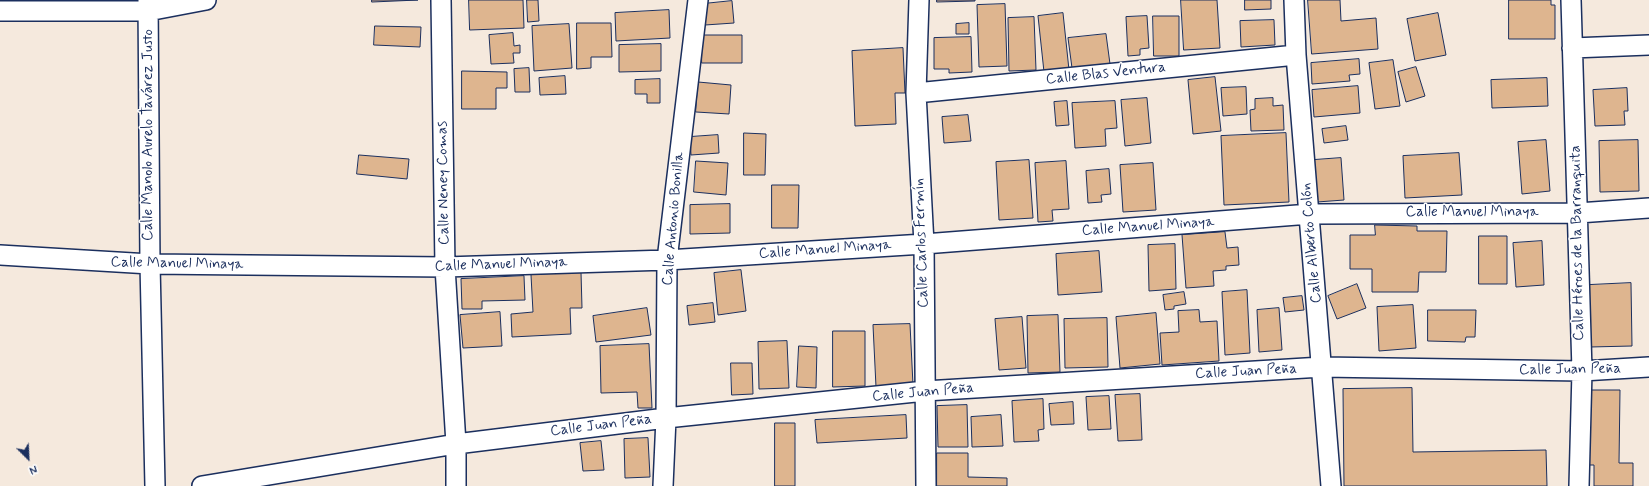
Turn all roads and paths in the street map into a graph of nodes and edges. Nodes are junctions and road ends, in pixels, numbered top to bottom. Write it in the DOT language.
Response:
graph roads {
  1 [pos="206,0"];
  2 [pos="441,0"];
  3 [pos="698,0"];
  4 [pos="919,0"];
  5 [pos="1294,0"];
  6 [pos="1571,0"];
  7 [pos="148,5"];
  8 [pos="0,11"];
  9 [pos="1649,45"];
  10 [pos="1572,48"];
  11 [pos="1296,55"];
  12 [pos="916,93"];
  13 [pos="1649,208"];
  14 [pos="1578,213"];
  15 [pos="1310,214"];
  16 [pos="924,244"];
  17 [pos="0,255"];
  18 [pos="667,260"];
  19 [pos="150,264"];
  20 [pos="445,267"];
  21 [pos="1649,367"];
  22 [pos="1322,368"];
  23 [pos="1582,372"];
  24 [pos="925,391"];
  25 [pos="666,418"];
  26 [pos="456,444"];
  27 [pos="155,486"];
  28 [pos="202,486"];
  29 [pos="456,486"];
  30 [pos="663,486"];
  31 [pos="926,486"];
  32 [pos="1331,486"];
  33 [pos="1579,486"];
  1 -- 7 [label="street"];
  2 -- 20 [label="street, Calle Neney Comas"];
  3 -- 18 [label="street, Calle Antonio Bonilla"];
  4 -- 12 [label="street, Calle Carlos Fermín"];
  5 -- 11 [label="street, Calle Alberto Colón"];
  6 -- 10 [label="street, Calle Héroes de la Barranquita"];
  7 -- 8 [label="street"];
  7 -- 19 [label="street, Calle Manolo Aurelo Tavárez Justo"];
  9 -- 10 [label="street"];
  10 -- 14 [label="street, Calle Héroes de la Barranquita"];
  11 -- 12 [label="street, Calle Blas Ventura"];
  11 -- 15 [label="street, Calle Alberto Colón"];
  12 -- 16 [label="street, Calle Carlos Fermín"];
  13 -- 14 [label="street, Calle Manuel Minaya"];
  14 -- 15 [label="street, Calle Manuel Minaya"];
  14 -- 23 [label="street, Calle Héroes de la Barranquita"];
  15 -- 16 [label="street, Calle Manuel Minaya"];
  15 -- 22 [label="street, Calle Alberto Colón"];
  16 -- 18 [label="street, Calle Manuel Minaya"];
  16 -- 24 [label="street, Calle Carlos Fermín"];
  17 -- 19 [label="street, Calle Manuel Minaya"];
  18 -- 20 [label="street, Calle Manuel Minaya"];
  18 -- 25 [label="street, Calle Antonio Bonilla"];
  19 -- 20 [label="street, Calle Manuel Minaya"];
  19 -- 27 [label="street, Calle Manolo Aurelo Tavárez Justo"];
  20 -- 26 [label="street, Calle Neney Comas"];
  21 -- 23 [label="street, Calle Juan Peña"];
  22 -- 23 [label="street, Calle Juan Peña"];
  22 -- 24 [label="street, Calle Juan Peña"];
  22 -- 32 [label="street, Calle Alberto Colón"];
  23 -- 33 [label="street, Calle Héroes de la Barranquita"];
  24 -- 25 [label="street, Calle Juan Peña"];
  24 -- 31 [label="street, Calle Carlos Fermín"];
  25 -- 26 [label="street, Calle Juan Peña"];
  25 -- 30 [label="street, Calle Antonio Bonilla"];
  26 -- 28 [label="street, Calle Juan Peña"];
  26 -- 29 [label="street, Calle Neney Comas"];
}
